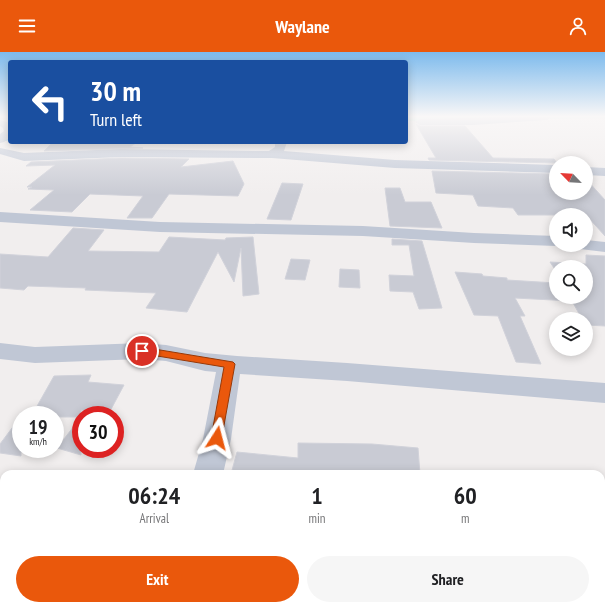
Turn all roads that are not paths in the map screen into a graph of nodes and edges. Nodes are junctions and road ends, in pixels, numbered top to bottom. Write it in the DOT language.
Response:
graph roads {
  1 [pos="281,144"];
  2 [pos="0,151"];
  3 [pos="272,154"];
  4 [pos="13,155"];
  5 [pos="0,163"];
  6 [pos="549,169"];
  7 [pos="593,171"];
  8 [pos="605,172"];
  9 [pos="0,217"];
  10 [pos="549,241"];
  11 [pos="593,246"];
  12 [pos="605,247"];
  13 [pos="0,351"];
  14 [pos="230,364"];
  15 [pos="605,393"];
  16 [pos="209,470"];
  1 -- 3 [label="street"];
  2 -- 4 [label="street"];
  3 -- 4 [label="street"];
  3 -- 6 [label="street"];
  4 -- 5 [label="street"];
  7 -- 8 [label="street"];
  9 -- 10 [label="street"];
  11 -- 12 [label="street"];
  13 -- 14 [label="street"];
  14 -- 15 [label="street"];
  14 -- 16 [label="street"];
}
